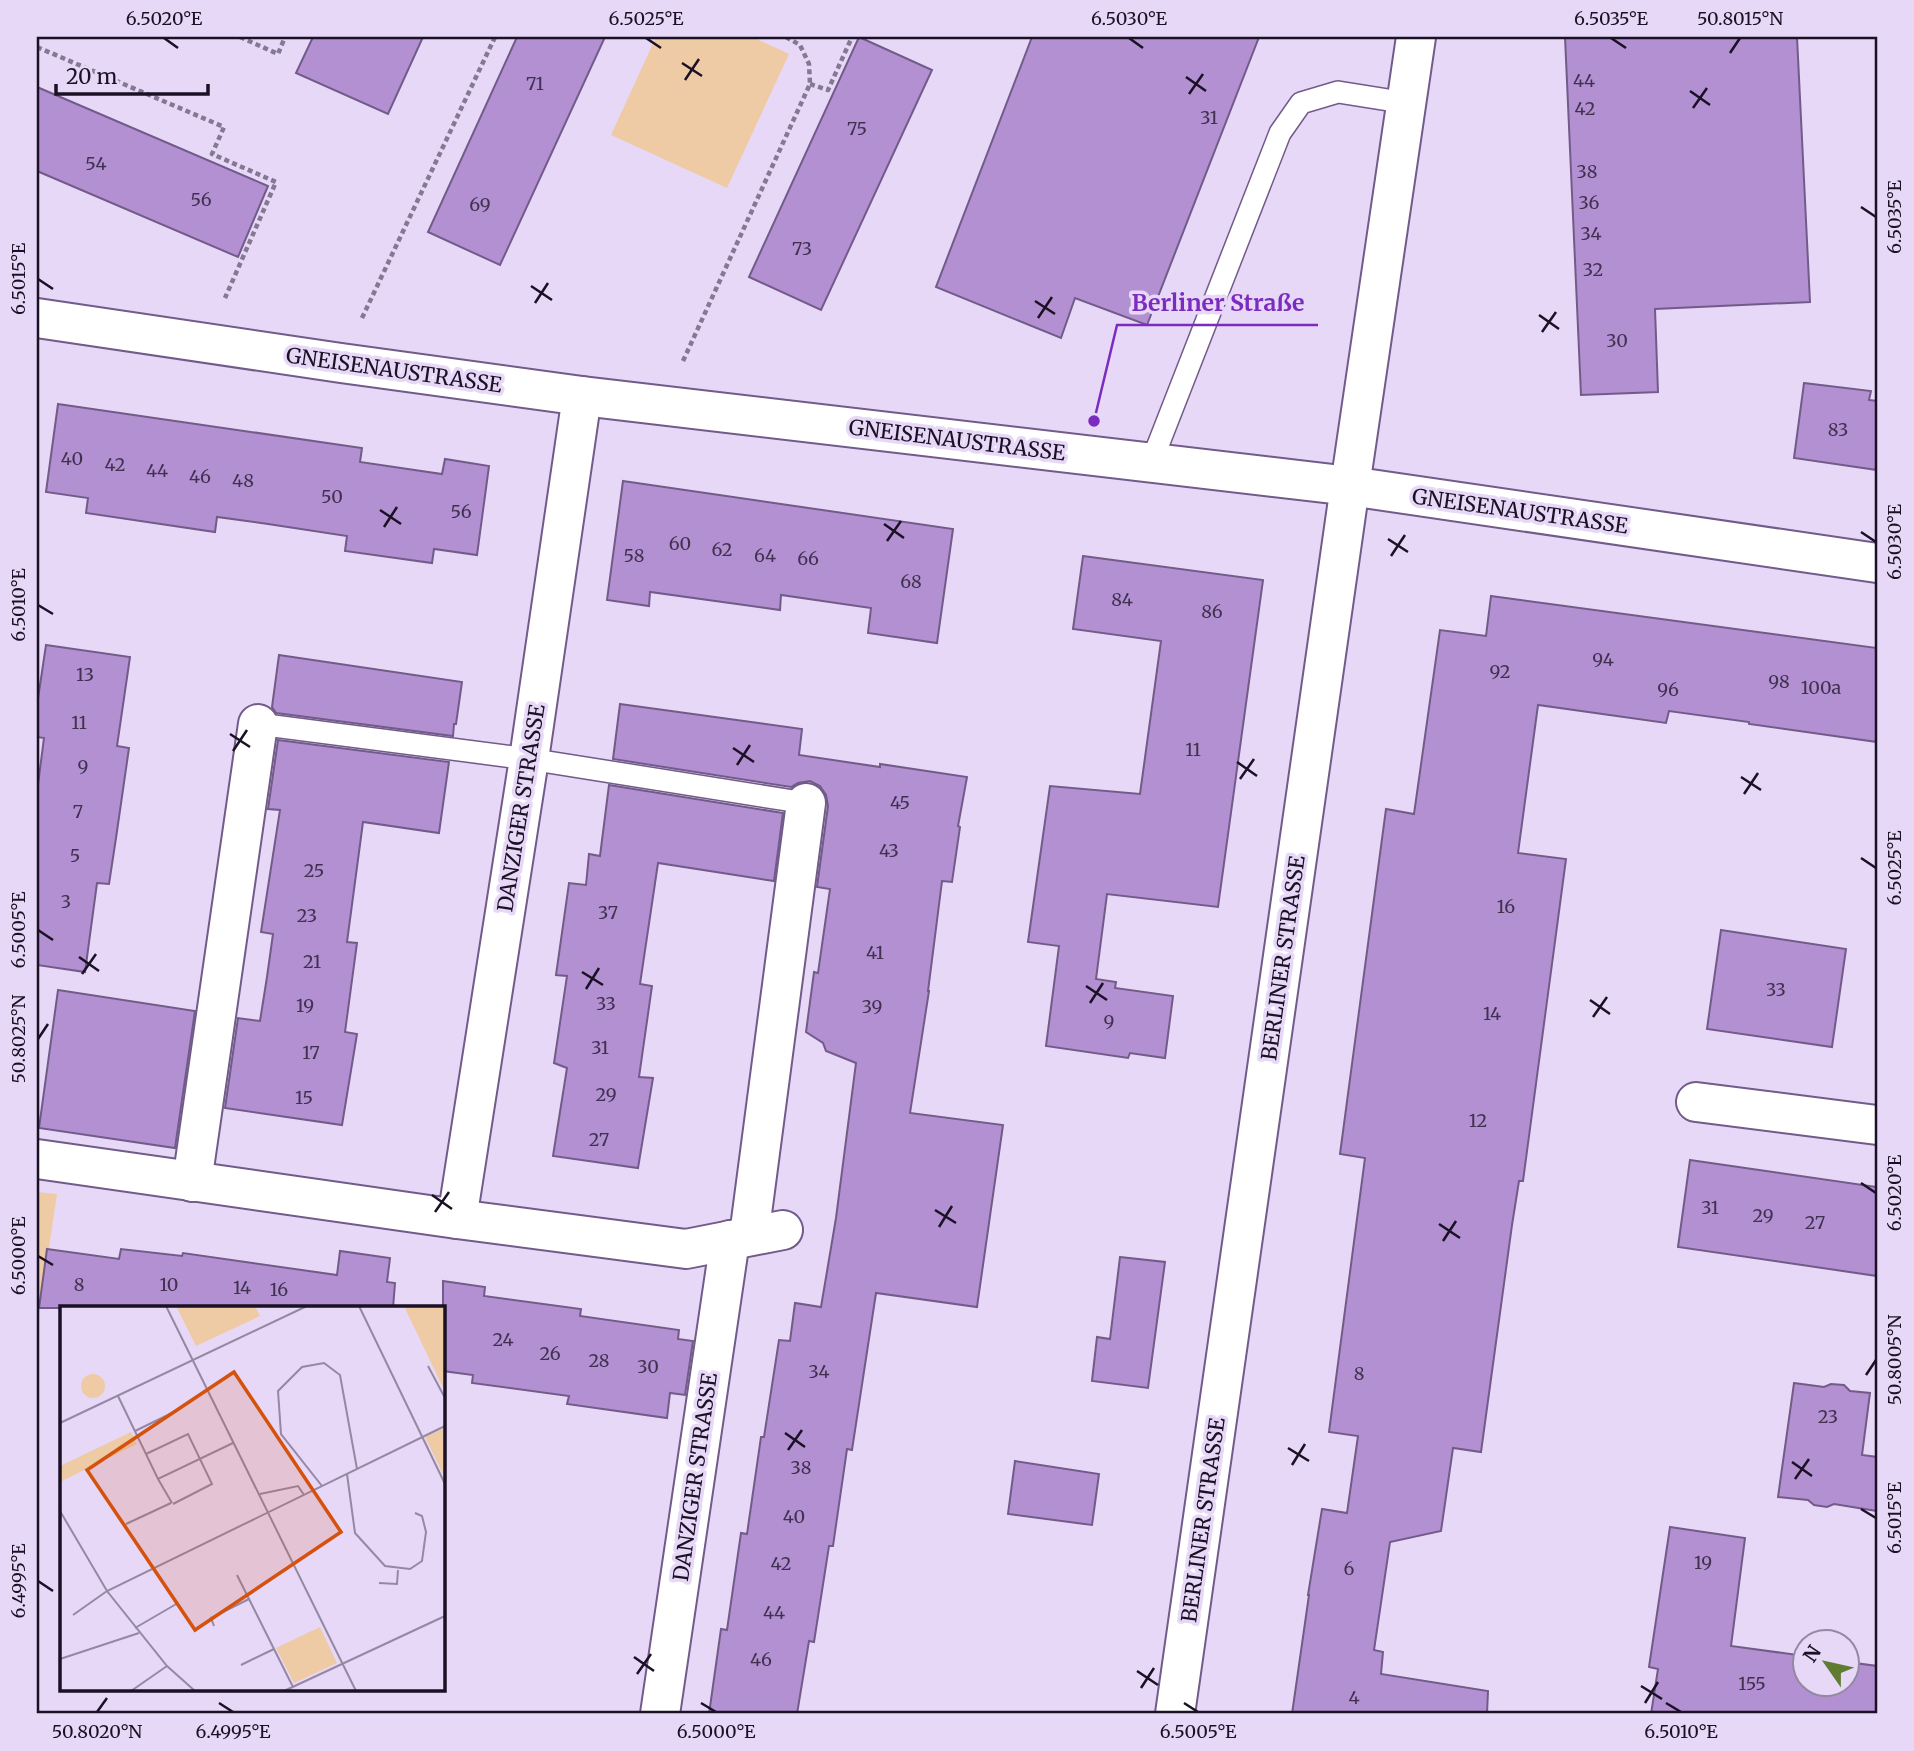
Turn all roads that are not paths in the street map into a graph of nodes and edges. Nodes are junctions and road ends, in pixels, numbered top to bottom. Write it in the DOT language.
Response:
graph roads {
  1 [pos="1416,37"];
  2 [pos="1407,103"];
  3 [pos="37,318"];
  4 [pos="582,396"];
  5 [pos="1151,463"];
  6 [pos="1350,486"];
  7 [pos="1877,563"];
  8 [pos="258,724"];
  9 [pos="529,759"];
  10 [pos="806,803"];
  11 [pos="1696,1102"];
  12 [pos="1877,1125"];
  13 [pos="37,1159"];
  14 [pos="191,1182"];
  15 [pos="457,1219"];
  16 [pos="754,1235"];
  17 [pos="660,1714"];
  18 [pos="1175,1714"];
  1 -- 2 [label="street, BERLINER STRASSE"];
  2 -- 5 [label="lane"];
  2 -- 6 [label="street, BERLINER STRASSE"];
  3 -- 4 [label="street, GNEISENAUSTRASSE"];
  4 -- 5 [label="street, GNEISENAUSTRASSE"];
  4 -- 9 [label="street, DANZIGER STRASSE"];
  5 -- 6 [label="street, GNEISENAUSTRASSE"];
  6 -- 7 [label="street, GNEISENAUSTRASSE"];
  6 -- 18 [label="street, BERLINER STRASSE"];
  8 -- 9 [label="lane"];
  8 -- 14 [label="street"];
  9 -- 10 [label="lane"];
  9 -- 15 [label="street, DANZIGER STRASSE"];
  10 -- 16 [label="street, DANZIGER STRASSE"];
  11 -- 12 [label="street"];
  13 -- 14 [label="street"];
  14 -- 15 [label="street"];
  15 -- 16 [label="street"];
  16 -- 17 [label="street, DANZIGER STRASSE"];
}
